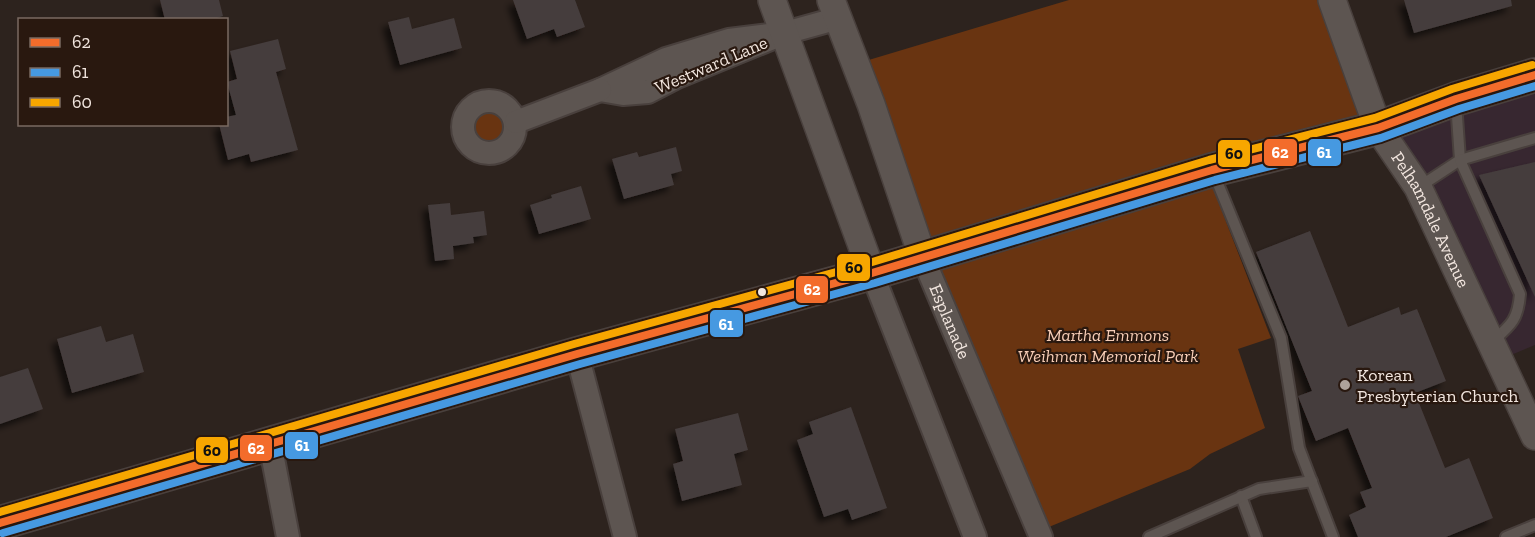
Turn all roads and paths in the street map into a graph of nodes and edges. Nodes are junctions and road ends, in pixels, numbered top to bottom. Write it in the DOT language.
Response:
graph roads {
  1 [pos="772,0"];
  2 [pos="1332,0"];
  3 [pos="835,9"];
  4 [pos="785,33"];
  5 [pos="1535,75"];
  6 [pos="1456,99"];
  7 [pos="516,122"];
  8 [pos="1378,128"];
  9 [pos="1535,138"];
  10 [pos="1460,160"];
  11 [pos="1212,170"];
  12 [pos="1418,187"];
  13 [pos="923,258"];
  14 [pos="872,273"];
  15 [pos="1492,342"];
  16 [pos="577,354"];
  17 [pos="1535,436"];
  18 [pos="270,443"];
  19 [pos="1312,481"];
  20 [pos="1241,496"];
  21 [pos="0,523"];
  22 [pos="1535,525"];
  23 [pos="1173,526"];
  24 [pos="288,537"];
  25 [pos="625,537"];
  26 [pos="975,537"];
  27 [pos="1041,537"];
  28 [pos="1149,537"];
  29 [pos="1179,537"];
  30 [pos="1256,537"];
  31 [pos="1333,537"];
  32 [pos="1506,537"];
  1 -- 4 [label="street"];
  2 -- 8 [label="street, Pelhamdale Avenue"];
  3 -- 4 [label="street, Westward Lane"];
  3 -- 13 [label="street, Esplanade"];
  4 -- 7 [label="street, Westward Lane"];
  4 -- 14 [label="street"];
  5 -- 6 [label="main road"];
  6 -- 8 [label="main road"];
  6 -- 10 [label="lane"];
  8 -- 11 [label="main road"];
  8 -- 12 [label="street, Pelhamdale Avenue"];
  9 -- 10 [label="lane"];
  10 -- 12 [label="lane"];
  10 -- 15 [label="lane"];
  11 -- 13 [label="main road"];
  11 -- 19 [label="lane"];
  12 -- 15 [label="street, Pelhamdale Avenue"];
  13 -- 14 [label="main road"];
  13 -- 27 [label="street, Esplanade"];
  14 -- 16 [label="main road"];
  14 -- 26 [label="street"];
  15 -- 17 [label="street, Pelhamdale Avenue"];
  16 -- 18 [label="main road"];
  16 -- 25 [label="street"];
  18 -- 21 [label="main road"];
  18 -- 24 [label="street"];
  19 -- 20 [label="lane"];
  19 -- 31 [label="lane"];
  20 -- 23 [label="lane"];
  20 -- 30 [label="lane"];
  22 -- 32 [label="lane"];
  23 -- 28 [label="lane"];
  23 -- 29 [label="lane"];
}
